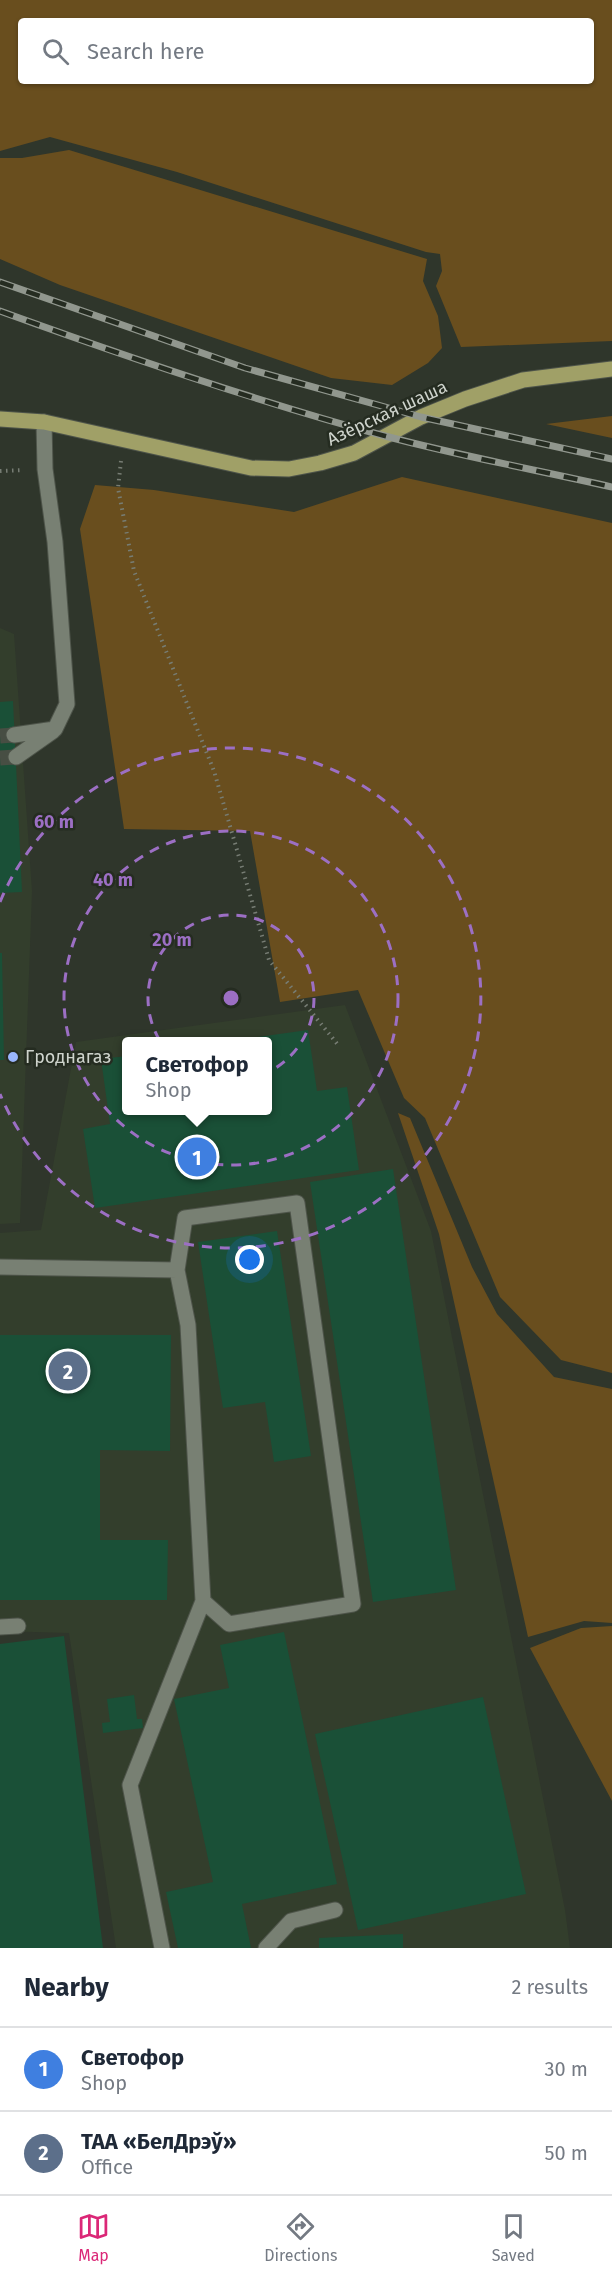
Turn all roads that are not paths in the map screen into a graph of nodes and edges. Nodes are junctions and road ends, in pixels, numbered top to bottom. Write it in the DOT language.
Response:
graph roads {
  1 [pos="612,369"];
  2 [pos="0,419"];
  3 [pos="44,422"];
  4 [pos="55,729"];
  5 [pos="14,735"];
  6 [pos="16,758"];
  7 [pos="0,1267"];
  8 [pos="177,1270"];
  9 [pos="203,1601"];
  10 [pos="18,1626"];
  11 [pos="0,1628"];
  12 [pos="334,1910"];
  13 [pos="162,1948"];
  14 [pos="266,1948"];
  1 -- 3 [label="main road, Азёрская шаша"];
  2 -- 3 [label="main road, Азёрская шаша"];
  3 -- 4 [label="lane"];
  4 -- 5 [label="lane"];
  4 -- 6 [label="lane"];
  7 -- 8 [label="lane"];
  8 -- 9 [label="lane"];
  8 -- 9 [label="lane"];
  9 -- 13 [label="lane"];
  10 -- 11 [label="lane"];
  12 -- 14 [label="lane"];
}
